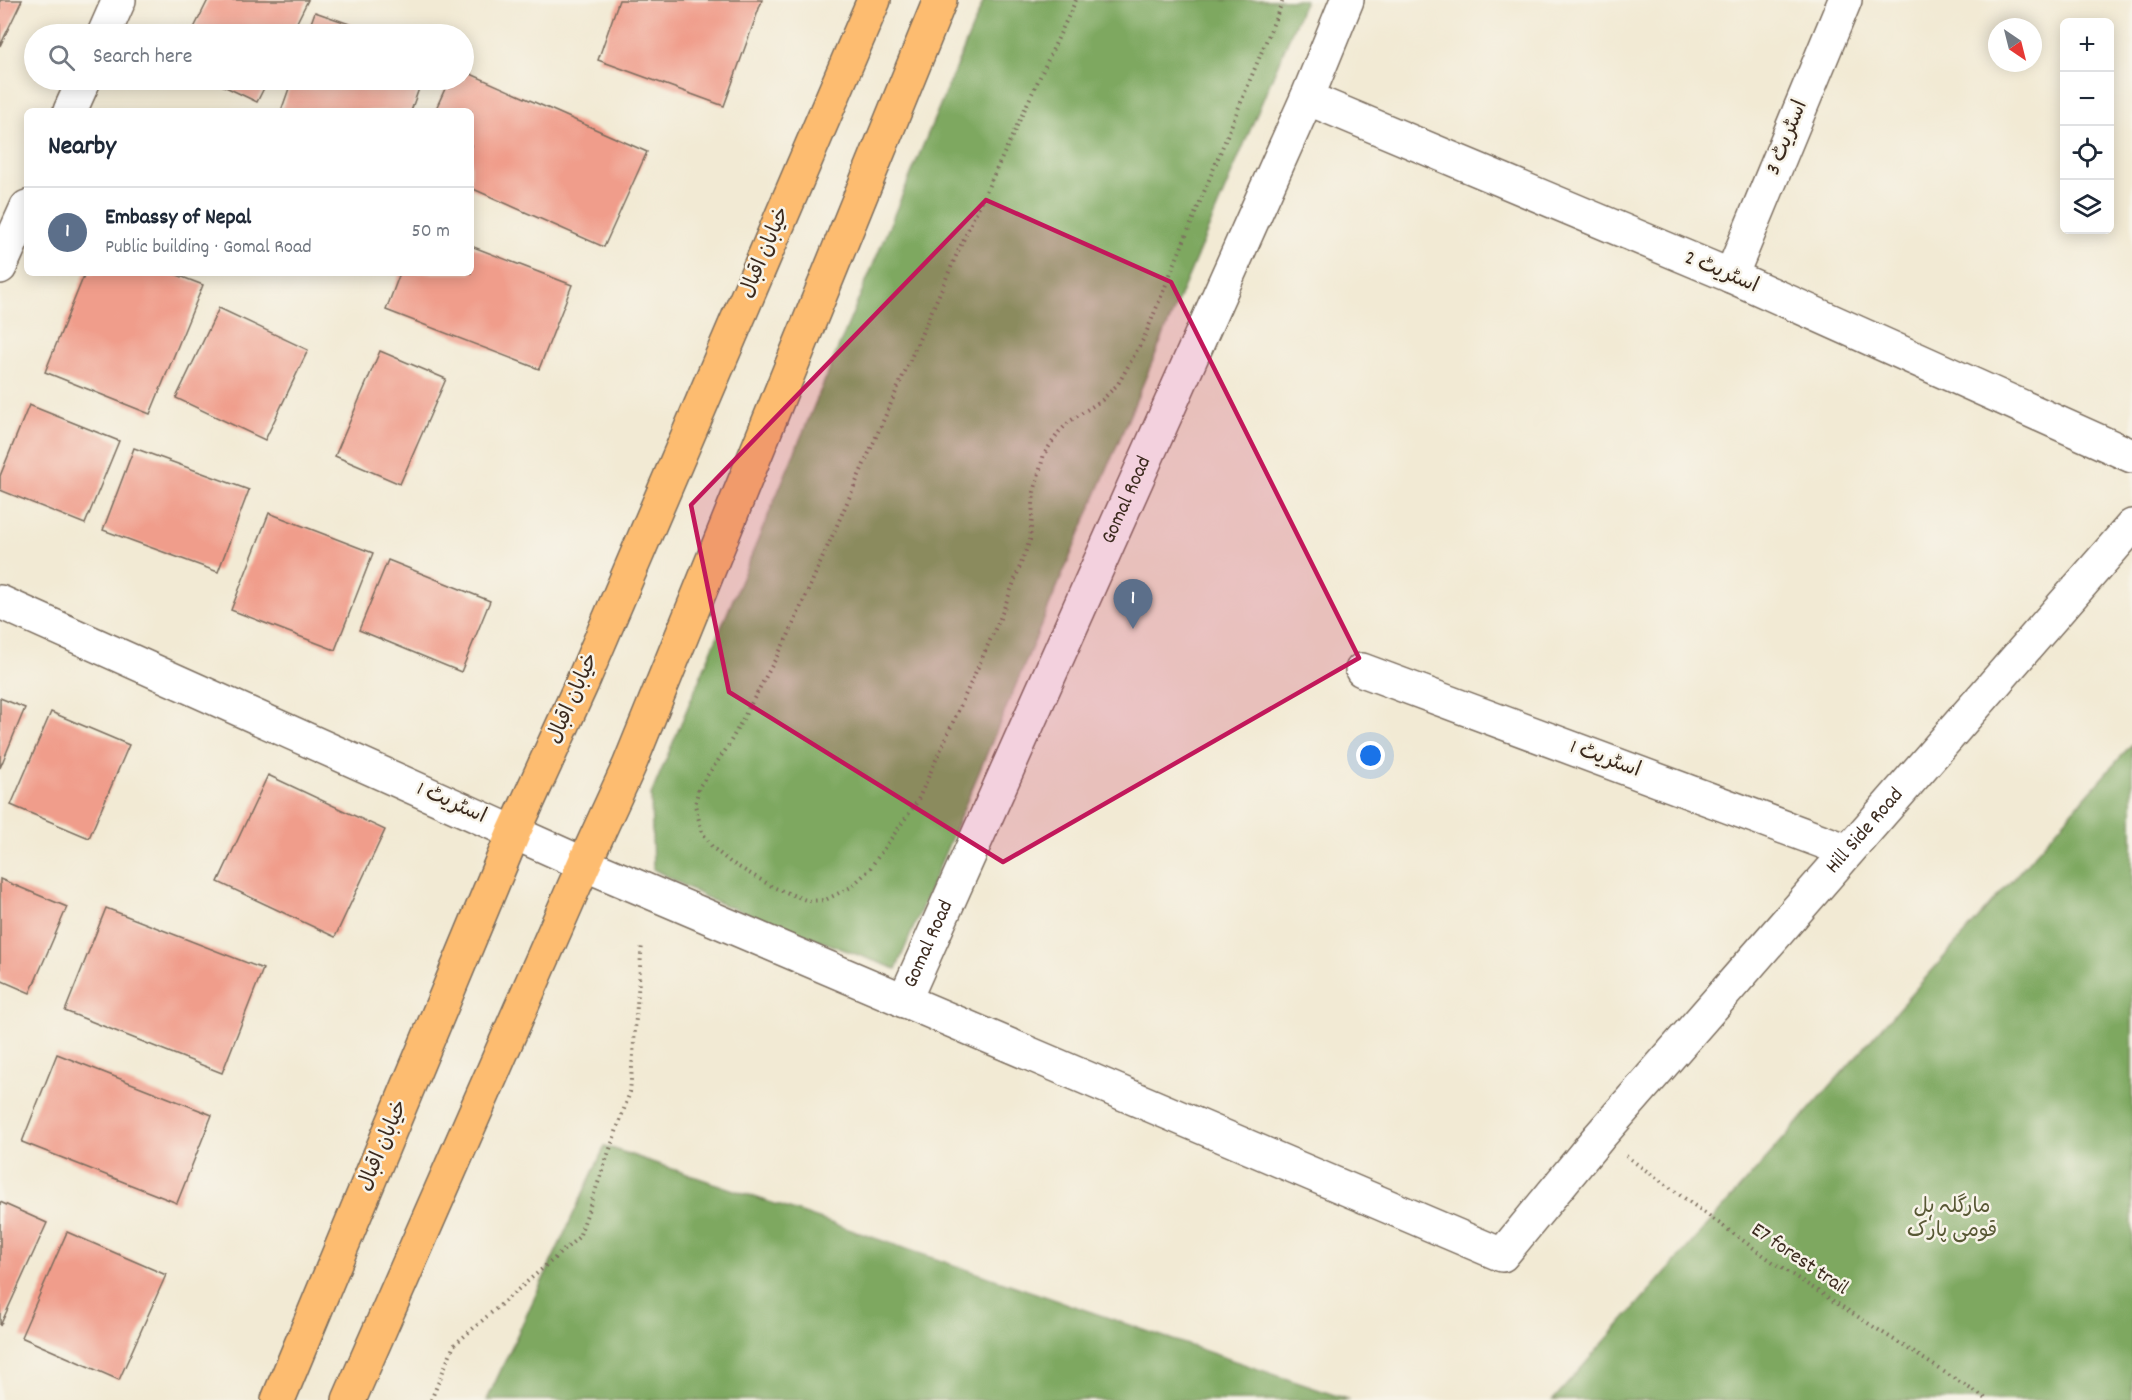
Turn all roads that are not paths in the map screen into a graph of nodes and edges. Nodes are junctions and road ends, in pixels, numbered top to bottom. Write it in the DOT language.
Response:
graph roads {
  1 [pos="119,0"];
  2 [pos="874,0"];
  3 [pos="940,0"];
  4 [pos="1347,0"];
  5 [pos="1845,0"];
  6 [pos="108,24"];
  7 [pos="79,90"];
  8 [pos="1306,98"];
  9 [pos="71,108"];
  10 [pos="24,214"];
  11 [pos="0,267"];
  12 [pos="1731,276"];
  13 [pos="2132,456"];
  14 [pos="2132,526"];
  15 [pos="0,602"];
  16 [pos="1362,670"];
  17 [pos="514,832"];
  18 [pos="1848,851"];
  19 [pos="584,864"];
  20 [pos="904,1001"];
  21 [pos="278,1400"];
  22 [pos="349,1400"];
  1 -- 6 [label="street"];
  2 -- 17 [label="main road, خیابان اقبال"];
  3 -- 19 [label="main road"];
  4 -- 8 [label="street, Gomal Road"];
  5 -- 12 [label="street, اسٹریٹ 3"];
  7 -- 9 [label="street"];
  8 -- 12 [label="street, اسٹریٹ 2"];
  8 -- 20 [label="street, Gomal Road"];
  10 -- 11 [label="street"];
  12 -- 13 [label="street, اسٹریٹ 2"];
  14 -- 18 [label="street, Hill Side Road"];
  15 -- 17 [label="street, اسٹریٹ 1"];
  16 -- 18 [label="street, اسٹریٹ 1"];
  17 -- 19 [label="street, اسٹریٹ 1"];
  17 -- 21 [label="main road, خیابان اقبال"];
  18 -- 20 [label="street, Hill Side Road"];
  19 -- 20 [label="street, اسٹریٹ 1"];
  19 -- 22 [label="main road"];
}
